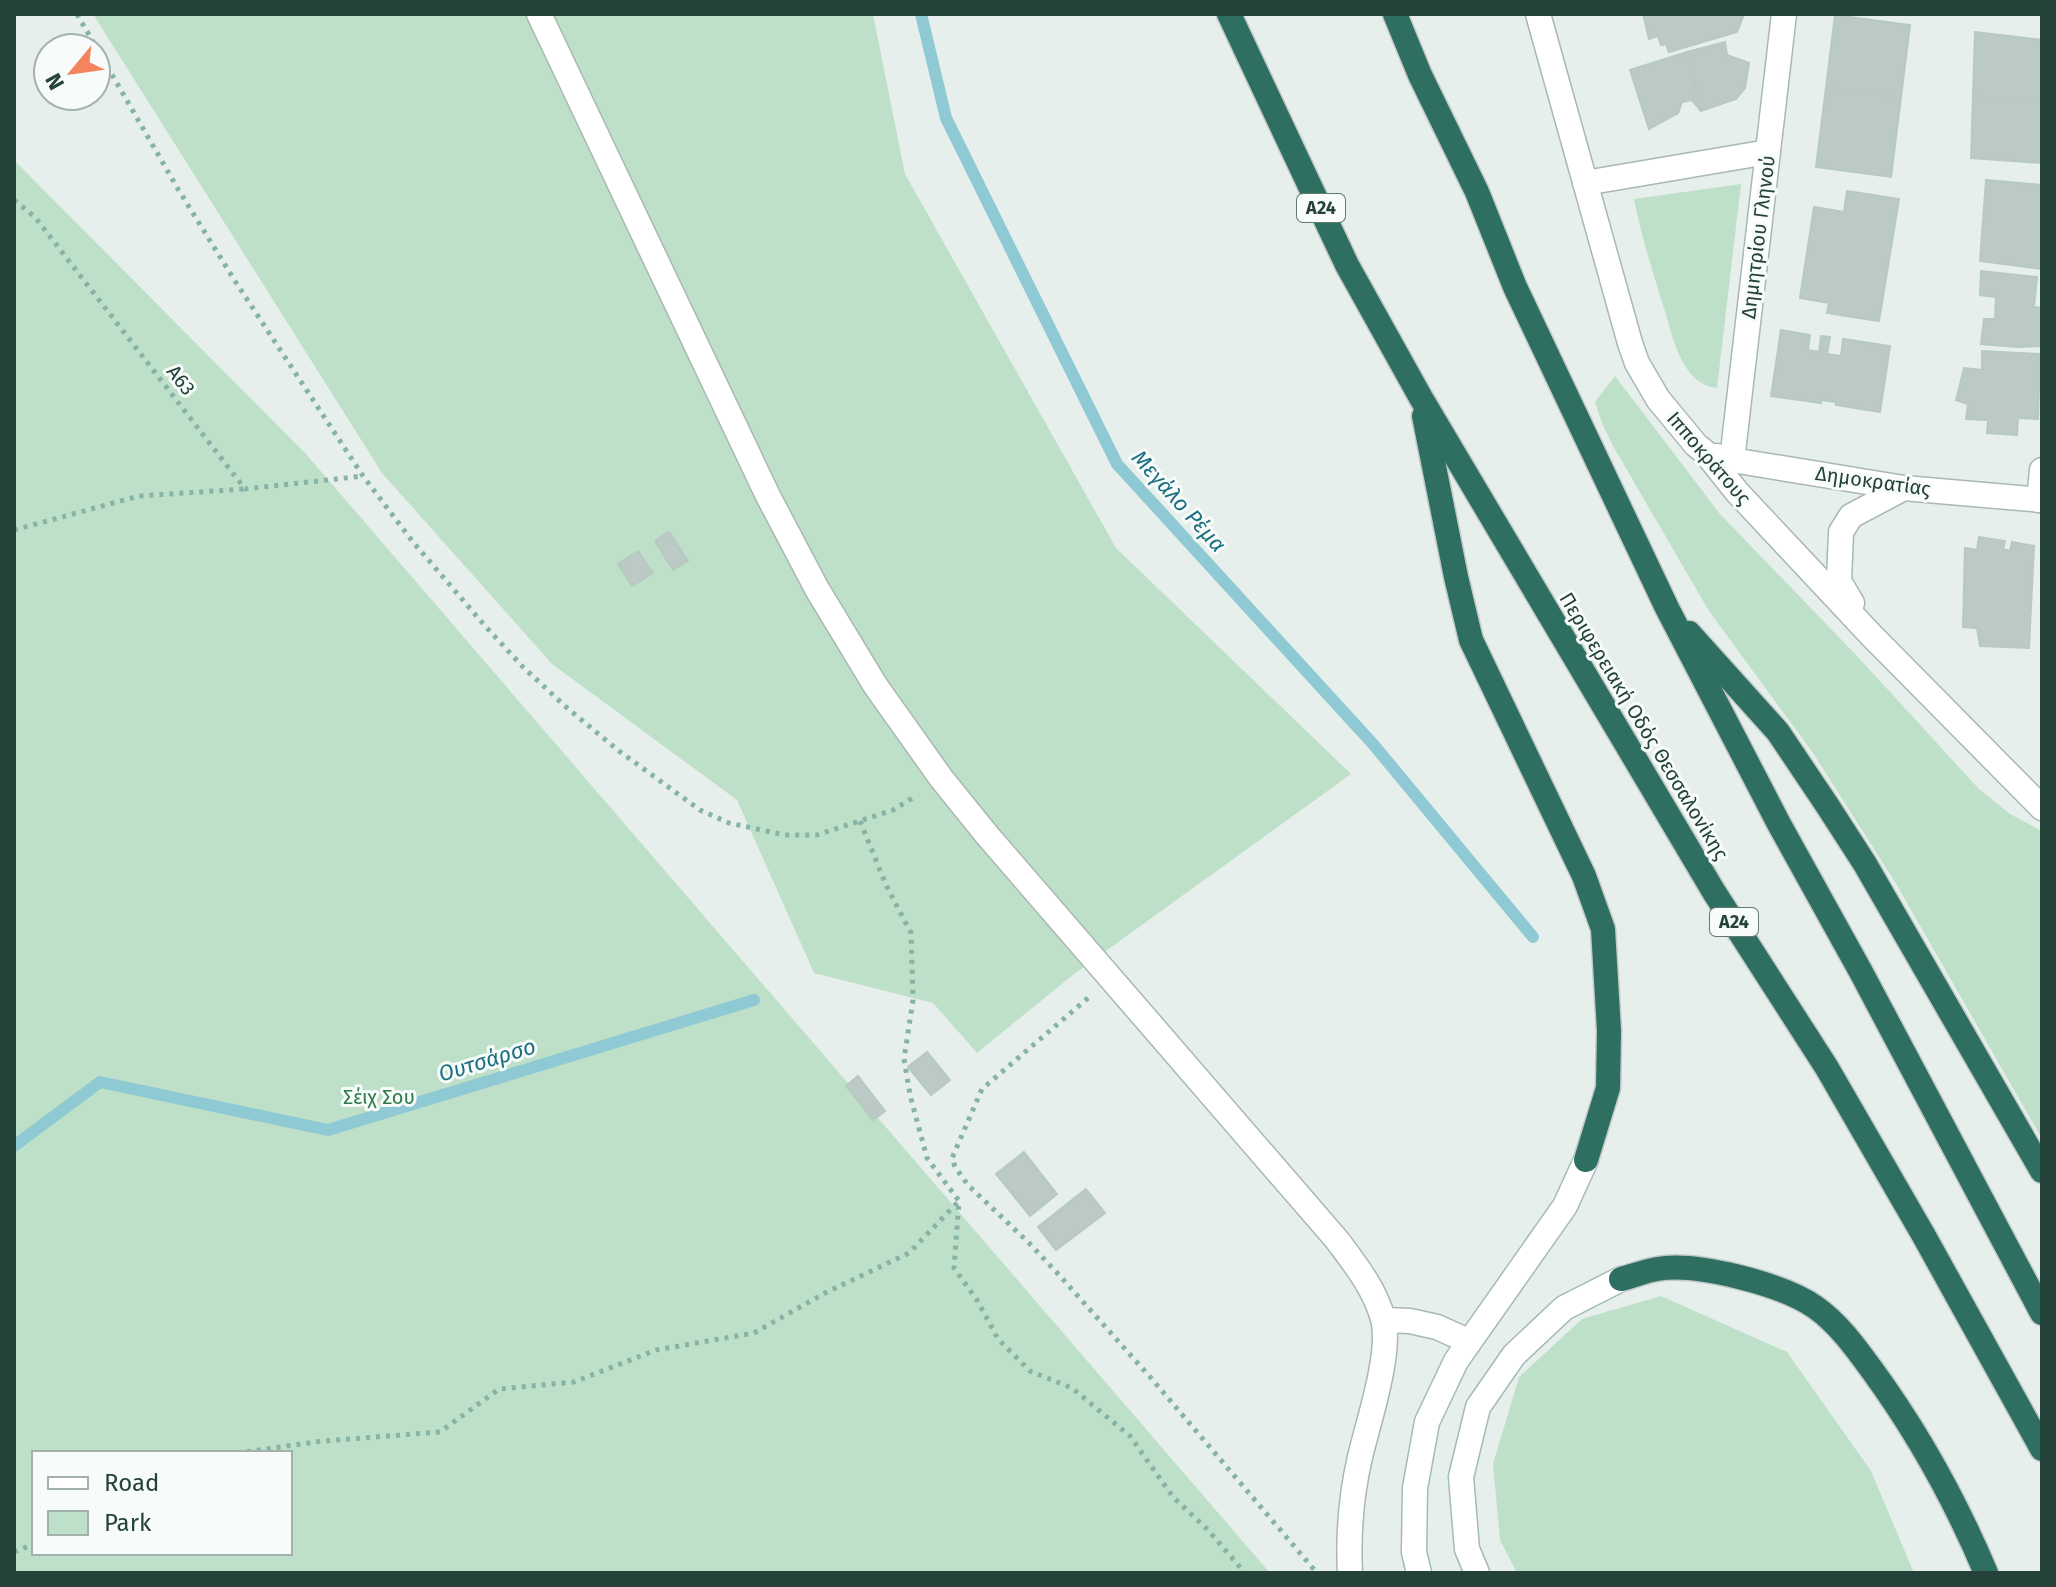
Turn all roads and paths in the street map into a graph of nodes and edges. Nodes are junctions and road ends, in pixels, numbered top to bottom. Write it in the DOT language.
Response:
graph roads {
  1 [pos="77,14"];
  2 [pos="539,14"];
  3 [pos="1229,14"];
  4 [pos="1395,14"];
  5 [pos="1538,14"];
  6 [pos="1784,14"];
  7 [pos="1768,152"];
  8 [pos="1585,183"];
  9 [pos="14,200"];
  10 [pos="1421,398"];
  11 [pos="1706,453"];
  12 [pos="1732,460"];
  13 [pos="2042,470"];
  14 [pos="363,476"];
  15 [pos="1904,488"];
  16 [pos="245,489"];
  17 [pos="2040,500"];
  18 [pos="14,530"];
  19 [pos="1667,608"];
  20 [pos="1871,635"];
  21 [pos="941,778"];
  22 [pos="2042,808"];
  23 [pos="860,821"];
  24 [pos="1111,980"];
  25 [pos="1586,1160"];
  26 [pos="2042,1171"];
  27 [pos="959,1201"];
  28 [pos="1621,1279"];
  29 [pos="2042,1313"];
  30 [pos="1384,1320"];
  31 [pos="1468,1341"];
  32 [pos="2042,1449"];
  33 [pos="251,1451"];
  34 [pos="1245,1573"];
  35 [pos="1317,1573"];
  36 [pos="1350,1573"];
  37 [pos="1419,1573"];
  38 [pos="1477,1573"];
  39 [pos="1986,1573"];
  1 -- 14 [label="path"];
  2 -- 21 [label="street"];
  3 -- 10 [label="highway, Περιφερειακή Οδός Θεσσαλονίκης / Α24"];
  4 -- 19 [label="highway"];
  5 -- 8 [label="street, Ιπποκράτους"];
  6 -- 7 [label="street, Δημητρίου Γληνού"];
  7 -- 8 [label="street"];
  7 -- 12 [label="street, Δημητρίου Γληνού"];
  8 -- 11 [label="street, Ιπποκράτους"];
  9 -- 16 [label="path, Α63"];
  10 -- 25 [label="highway"];
  10 -- 32 [label="highway, Περιφερειακή Οδός Θεσσαλονίκης / Α24"];
  11 -- 12 [label="street, Δημοκρατίας"];
  11 -- 20 [label="street, Ιπποκράτους"];
  12 -- 15 [label="street, Δημοκρατίας"];
  13 -- 17 [label="street"];
  14 -- 16 [label="path"];
  14 -- 23 [label="path"];
  15 -- 17 [label="street, Δημοκρατίας"];
  15 -- 20 [label="street"];
  16 -- 18 [label="path"];
  19 -- 26 [label="highway"];
  19 -- 29 [label="highway"];
  20 -- 22 [label="street, Ιπποκράτους"];
  21 -- 23 [label="path"];
  21 -- 24 [label="street"];
  23 -- 27 [label="path"];
  24 -- 30 [label="street"];
  24 -- 35 [label="path"];
  25 -- 31 [label="street"];
  27 -- 33 [label="path"];
  27 -- 34 [label="path"];
  28 -- 38 [label="street"];
  28 -- 39 [label="highway"];
  30 -- 31 [label="street"];
  30 -- 36 [label="street"];
  31 -- 37 [label="street"];
}
